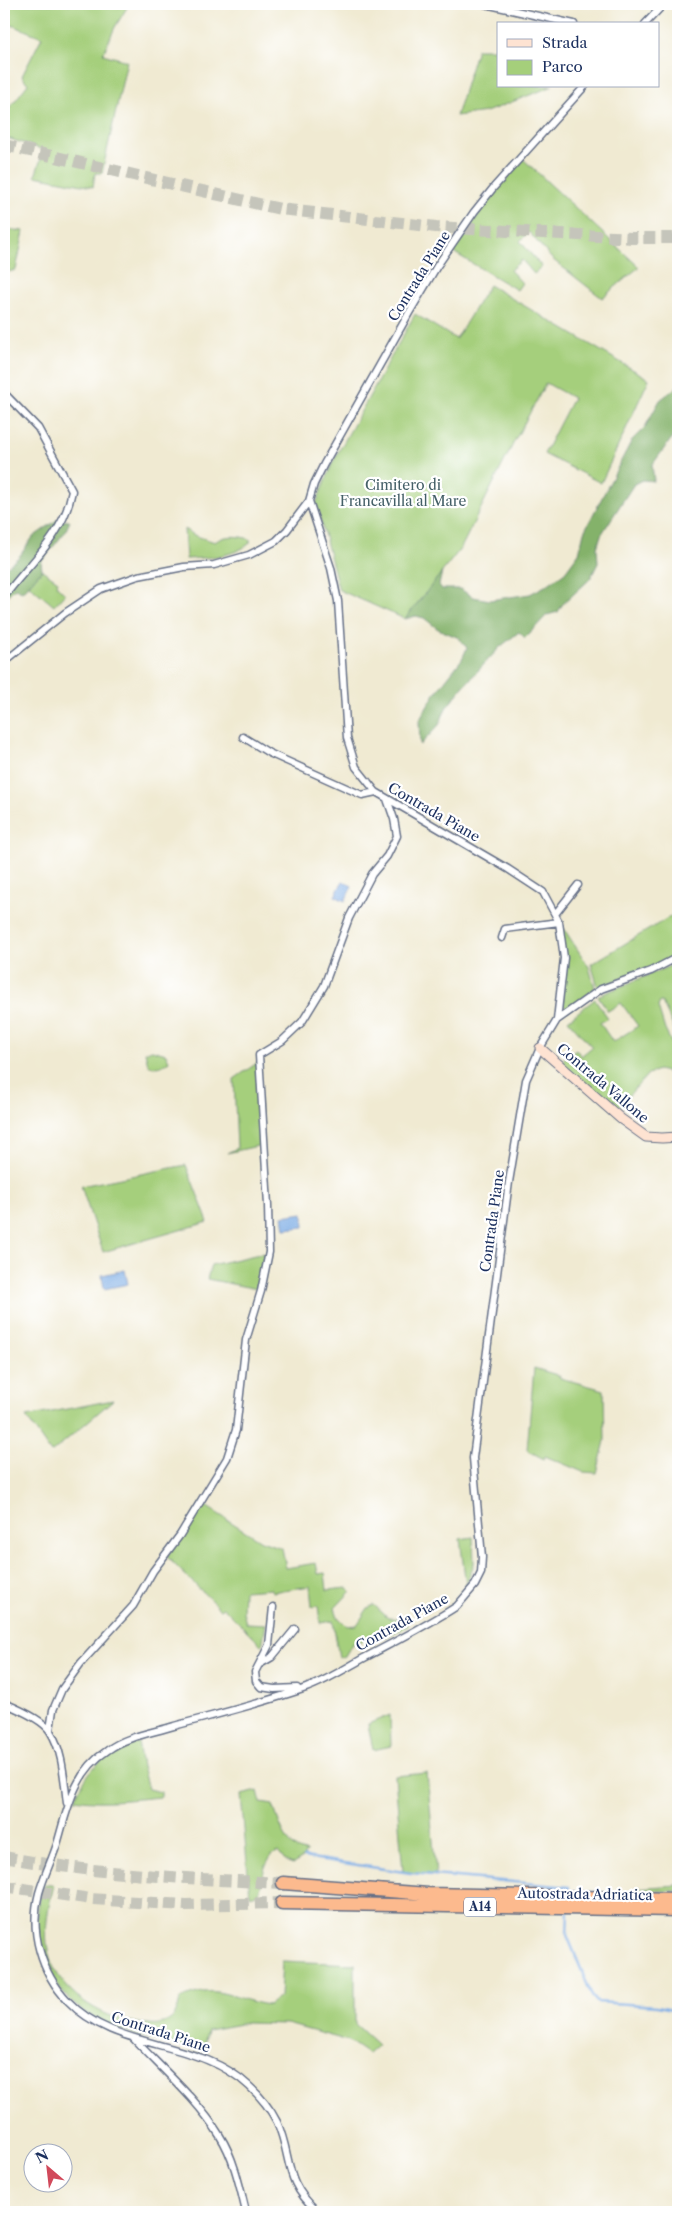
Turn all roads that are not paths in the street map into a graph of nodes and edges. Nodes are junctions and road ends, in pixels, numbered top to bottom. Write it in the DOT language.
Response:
graph roads {
  1 [pos="485,4"];
  2 [pos="664,4"];
  3 [pos="565,22"];
  4 [pos="647,22"];
  5 [pos="583,88"];
  6 [pos="4,393"];
  7 [pos="309,502"];
  8 [pos="4,597"];
  9 [pos="4,662"];
  10 [pos="244,737"];
  11 [pos="376,792"];
  12 [pos="387,799"];
  13 [pos="578,885"];
  14 [pos="556,913"];
  15 [pos="559,922"];
  16 [pos="502,938"];
  17 [pos="678,957"];
  18 [pos="558,1020"];
  19 [pos="540,1048"];
  20 [pos="678,1137"];
  21 [pos="273,1607"];
  22 [pos="295,1629"];
  23 [pos="260,1664"];
  24 [pos="308,1688"];
  25 [pos="4,1703"];
  26 [pos="50,1730"];
  27 [pos="67,1805"];
  28 [pos="284,1883"];
  29 [pos="678,1899"];
  30 [pos="282,1903"];
  31 [pos="678,1910"];
  32 [pos="132,2037"];
  33 [pos="246,2212"];
  34 [pos="318,2212"];
  1 -- 3 [label="street"];
  2 -- 4 [label="street"];
  5 -- 7 [label="street, Contrada Piane"];
  6 -- 8 [label="street"];
  7 -- 9 [label="street, Contrada Piane"];
  7 -- 11 [label="street, Contrada Piane"];
  10 -- 11 [label="street"];
  11 -- 12 [label="street, Contrada Piane"];
  12 -- 14 [label="street, Contrada Piane"];
  12 -- 26 [label="street"];
  13 -- 14 [label="street"];
  14 -- 15 [label="street, Contrada Piane"];
  15 -- 16 [label="street"];
  15 -- 18 [label="street, Contrada Piane"];
  17 -- 18 [label="street, Contrada Vallone"];
  18 -- 19 [label="street, Contrada Piane"];
  19 -- 20 [label="street, Contrada Vallone"];
  19 -- 24 [label="street, Contrada Piane"];
  21 -- 23 [label="street"];
  22 -- 23 [label="street"];
  23 -- 24 [label="street"];
  24 -- 27 [label="street, Contrada Piane"];
  25 -- 26 [label="street"];
  26 -- 27 [label="street, Contrada Piane"];
  27 -- 32 [label="street, Contrada Piane"];
  28 -- 29 [label="highway, Autostrada Adriatica / A14"];
  30 -- 31 [label="highway, Autostrada Adriatica / A14"];
  32 -- 33 [label="street"];
  32 -- 34 [label="street, Contrada Piane"];
}
